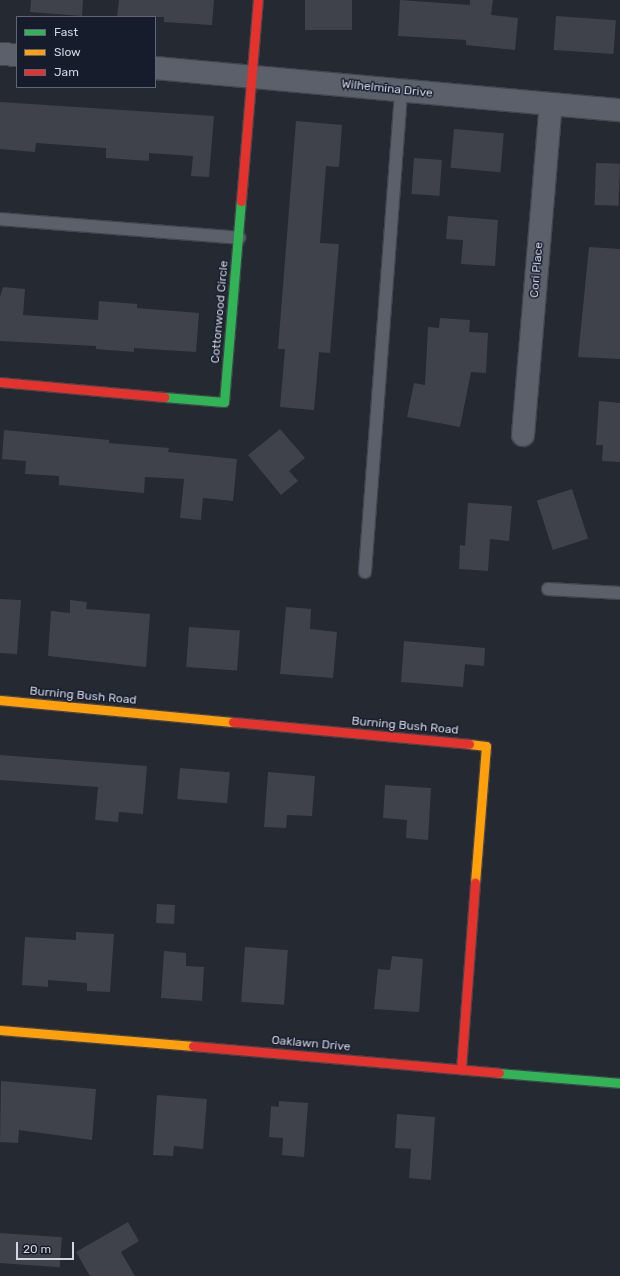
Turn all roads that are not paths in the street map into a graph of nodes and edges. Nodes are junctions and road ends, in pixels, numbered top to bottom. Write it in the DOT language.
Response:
graph roads {
  1 [pos="258,0"];
  2 [pos="0,54"];
  3 [pos="16,56"];
  4 [pos="156,68"];
  5 [pos="253,76"];
  6 [pos="401,91"];
  7 [pos="551,105"];
  8 [pos="620,110"];
  9 [pos="0,219"];
  10 [pos="239,238"];
  11 [pos="0,382"];
  12 [pos="523,434"];
  13 [pos="365,572"];
  14 [pos="548,589"];
  15 [pos="620,593"];
  16 [pos="0,700"];
  17 [pos="0,1030"];
  18 [pos="461,1069"];
  19 [pos="620,1082"];
  1 -- 5 [label="street, Cottonwood Circle"];
  2 -- 3 [label="street"];
  4 -- 5 [label="street, Wilhelmina Drive"];
  5 -- 6 [label="street, Wilhelmina Drive"];
  5 -- 10 [label="street, Cottonwood Circle"];
  6 -- 7 [label="street, Wilhelmina Drive"];
  6 -- 13 [label="lane"];
  7 -- 8 [label="street, Wilhelmina Drive"];
  7 -- 12 [label="street, Cori Place"];
  9 -- 10 [label="lane"];
  10 -- 11 [label="street, Cottonwood Circle"];
  14 -- 15 [label="lane"];
  16 -- 18 [label="street, Burning Bush Road"];
  17 -- 18 [label="street, Oaklawn Drive"];
  18 -- 19 [label="street, Oaklawn Drive"];
}
